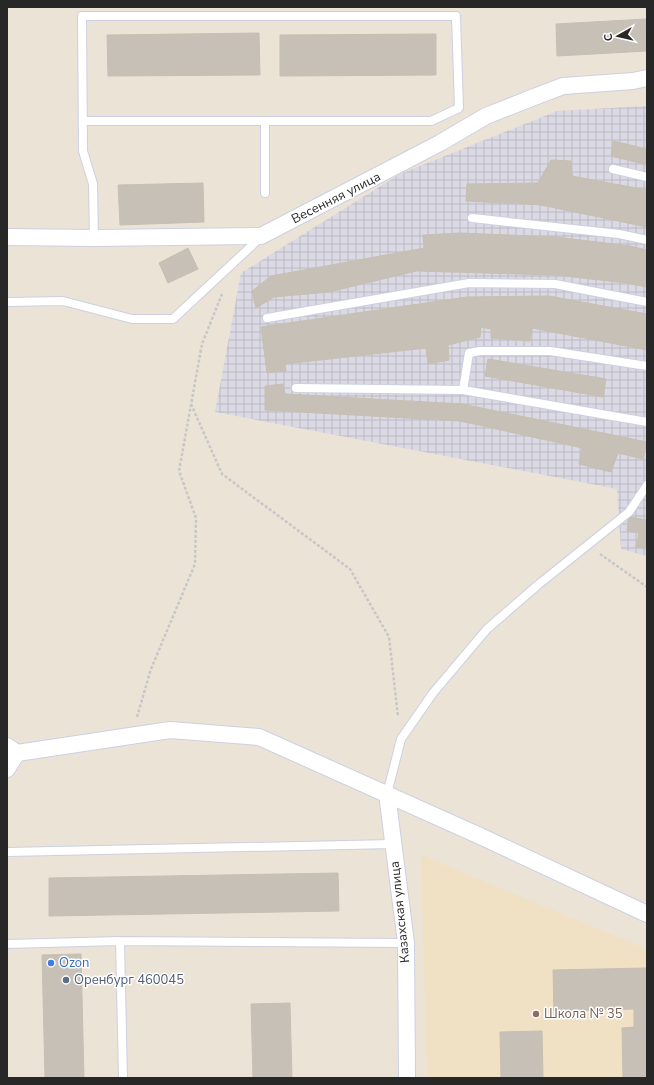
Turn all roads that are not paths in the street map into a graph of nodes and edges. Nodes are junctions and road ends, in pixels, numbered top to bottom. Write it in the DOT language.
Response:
graph roads {
  1 [pos="647,78"];
  2 [pos="83,121"];
  3 [pos="265,121"];
  4 [pos="613,169"];
  5 [pos="647,177"];
  6 [pos="265,193"];
  7 [pos="472,218"];
  8 [pos="261,236"];
  9 [pos="7,238"];
  10 [pos="94,238"];
  11 [pos="647,240"];
  12 [pos="7,302"];
  13 [pos="647,302"];
  14 [pos="267,318"];
  15 [pos="647,366"];
  16 [pos="296,388"];
  17 [pos="463,390"];
  18 [pos="647,422"];
  19 [pos="647,485"];
  20 [pos="12,749"];
  21 [pos="7,769"];
  22 [pos="387,794"];
  23 [pos="393,844"];
  24 [pos="7,852"];
  25 [pos="647,914"];
  26 [pos="120,941"];
  27 [pos="406,943"];
  28 [pos="7,944"];
  29 [pos="123,1078"];
  30 [pos="407,1078"];
  1 -- 8 [label="street, Весенняя улица"];
  2 -- 3 [label="lane"];
  2 -- 3 [label="lane"];
  2 -- 10 [label="lane"];
  3 -- 6 [label="lane"];
  4 -- 5 [label="lane"];
  7 -- 11 [label="lane"];
  8 -- 10 [label="street, Весенняя улица"];
  8 -- 12 [label="lane"];
  9 -- 10 [label="street, Весенняя улица"];
  13 -- 14 [label="lane"];
  15 -- 17 [label="lane"];
  16 -- 17 [label="lane"];
  17 -- 18 [label="lane"];
  19 -- 22 [label="lane"];
  20 -- 21 [label="street"];
  20 -- 22 [label="street"];
  22 -- 23 [label="street, Казахская улица"];
  22 -- 25 [label="street"];
  23 -- 24 [label="lane"];
  23 -- 27 [label="street, Казахская улица"];
  26 -- 27 [label="lane"];
  26 -- 28 [label="lane"];
  26 -- 29 [label="lane"];
  27 -- 30 [label="street, Казахская улица"];
}
